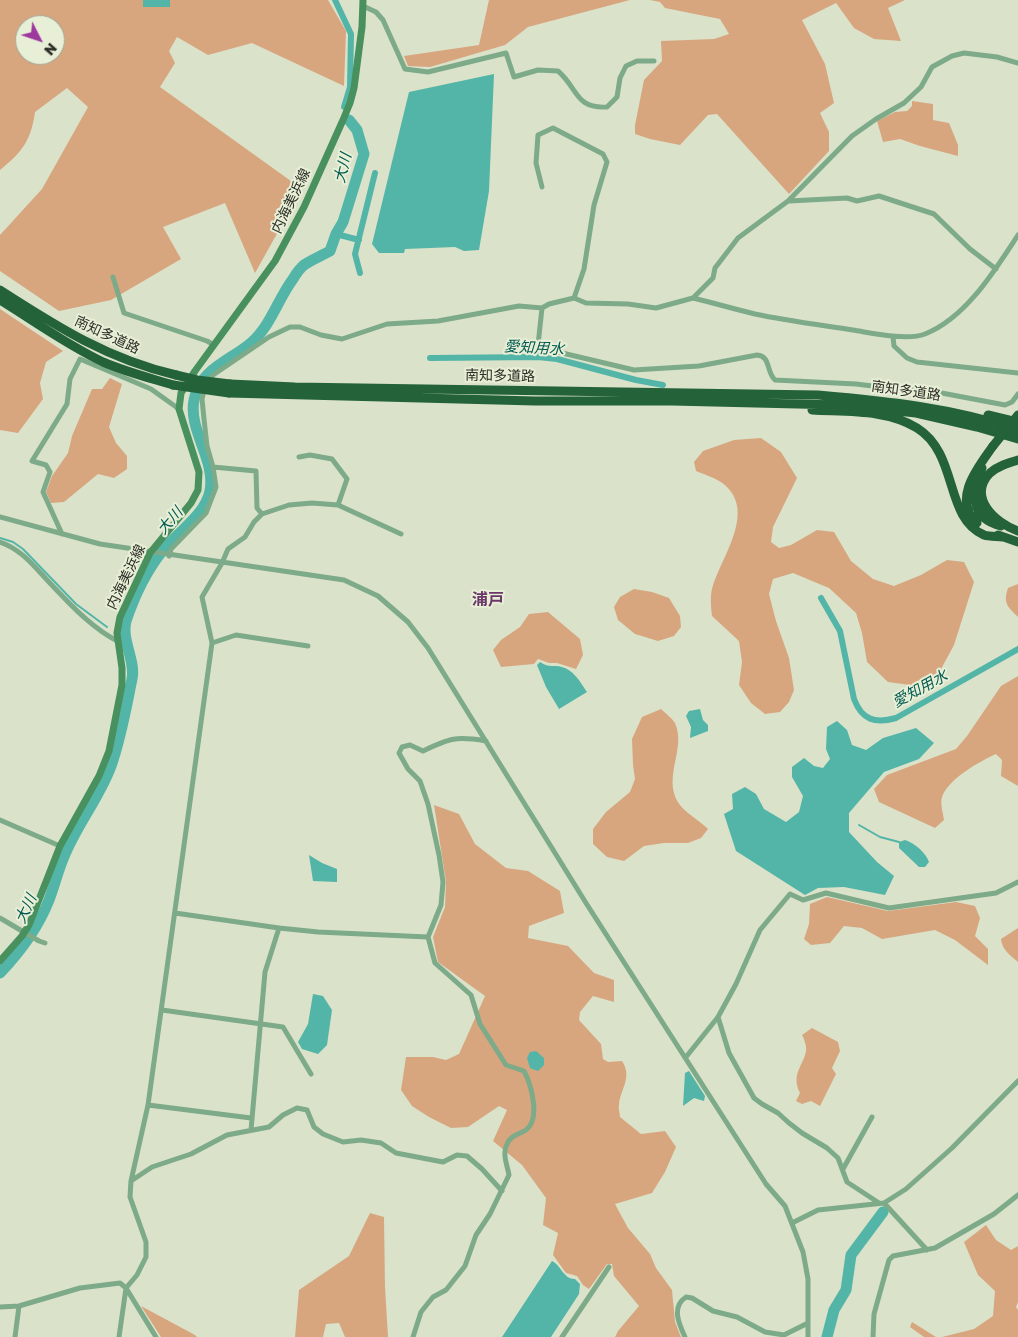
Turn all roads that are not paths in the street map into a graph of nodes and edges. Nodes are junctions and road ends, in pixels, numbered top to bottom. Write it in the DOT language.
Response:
graph roads {
  1 [pos="363,3"];
  2 [pos="654,61"];
  3 [pos="1018,63"];
  4 [pos="542,187"];
  5 [pos="788,201"];
  6 [pos="1018,236"];
  7 [pos="996,269"];
  8 [pos="113,277"];
  9 [pos="0,290"];
  10 [pos="574,298"];
  11 [pos="693,298"];
  12 [pos="0,300"];
  13 [pos="542,308"];
  14 [pos="893,337"];
  15 [pos="214,345"];
  16 [pos="1018,373"];
  17 [pos="175,380"];
  18 [pos="229,389"];
  19 [pos="1018,394"];
  20 [pos="761,402"];
  21 [pos="179,409"];
  22 [pos="938,409"];
  23 [pos="1018,415"];
  24 [pos="1018,422"];
  25 [pos="1018,430"];
  26 [pos="1018,439"];
  27 [pos="995,447"];
  28 [pos="299,458"];
  29 [pos="1018,460"];
  30 [pos="213,467"];
  31 [pos="338,505"];
  32 [pos="262,514"];
  33 [pos="0,516"];
  34 [pos="1008,528"];
  35 [pos="1018,531"];
  36 [pos="62,534"];
  37 [pos="401,534"];
  38 [pos="1003,537"];
  39 [pos="0,542"];
  40 [pos="1018,542"];
  41 [pos="152,553"];
  42 [pos="167,555"];
  43 [pos="222,563"];
  44 [pos="119,642"];
  45 [pos="212,643"];
  46 [pos="308,646"];
  47 [pos="486,742"];
  48 [pos="0,820"];
  49 [pos="60,846"];
  50 [pos="1018,882"];
  51 [pos="175,913"];
  52 [pos="0,918"];
  53 [pos="279,928"];
  54 [pos="25,931"];
  55 [pos="428,937"];
  56 [pos="45,943"];
  57 [pos="0,961"];
  58 [pos="162,1010"];
  59 [pos="718,1017"];
  60 [pos="260,1023"];
  61 [pos="686,1057"];
  62 [pos="311,1074"];
  63 [pos="1018,1081"];
  64 [pos="148,1105"];
  65 [pos="872,1117"];
  66 [pos="251,1118"];
  67 [pos="251,1130"];
  68 [pos="843,1169"];
  69 [pos="131,1181"];
  70 [pos="502,1191"];
  71 [pos="1018,1195"];
  72 [pos="882,1203"];
  73 [pos="792,1223"];
  74 [pos="927,1250"];
  75 [pos="609,1267"];
  76 [pos="126,1288"];
  77 [pos="19,1306"];
  78 [pos="0,1307"];
  79 [pos="808,1323"];
  80 [pos="15,1337"];
  81 [pos="119,1337"];
  82 [pos="156,1337"];
  83 [pos="413,1337"];
  84 [pos="562,1337"];
  85 [pos="685,1337"];
  86 [pos="808,1337"];
  87 [pos="872,1337"];
  1 -- 2 [label="street"];
  1 -- 15 [label="main road, 内海美浜線"];
  3 -- 5 [label="street"];
  4 -- 10 [label="street"];
  5 -- 7 [label="street"];
  5 -- 11 [label="street"];
  6 -- 7 [label="street"];
  7 -- 14 [label="street"];
  8 -- 15 [label="street"];
  9 -- 17 [label="highway, 南知多道路"];
  10 -- 11 [label="street"];
  10 -- 13 [label="street"];
  11 -- 14 [label="street"];
  12 -- 17 [label="highway, 南知多道路"];
  13 -- 19 [label="street"];
  13 -- 30 [label="street"];
  14 -- 16 [label="street"];
  15 -- 21 [label="main road, 内海美浜線"];
  17 -- 18 [label="highway, 南知多道路, bridge"];
  18 -- 20 [label="highway, 南知多道路"];
  18 -- 22 [label="highway, 南知多道路"];
  20 -- 26 [label="highway, 南知多道路"];
  20 -- 38 [label="highway"];
  21 -- 36 [label="street"];
  21 -- 41 [label="main road, 内海美浜線"];
  22 -- 24 [label="highway"];
  22 -- 25 [label="highway, 南知多道路"];
  23 -- 27 [label="highway, bridge"];
  24 -- 27 [label="highway"];
  27 -- 34 [label="highway"];
  27 -- 38 [label="highway"];
  28 -- 31 [label="street"];
  29 -- 34 [label="highway"];
  30 -- 32 [label="street"];
  30 -- 42 [label="street"];
  31 -- 32 [label="street"];
  31 -- 37 [label="street"];
  32 -- 43 [label="street"];
  33 -- 36 [label="street"];
  34 -- 35 [label="highway"];
  36 -- 41 [label="street"];
  38 -- 40 [label="highway"];
  39 -- 44 [label="street"];
  41 -- 42 [label="street"];
  41 -- 44 [label="main road, 内海美浜線"];
  42 -- 43 [label="street"];
  43 -- 45 [label="street"];
  43 -- 47 [label="street"];
  44 -- 49 [label="main road, 内海美浜線"];
  45 -- 46 [label="street"];
  45 -- 51 [label="street"];
  47 -- 55 [label="street"];
  47 -- 61 [label="street"];
  48 -- 49 [label="street"];
  49 -- 54 [label="main road, 内海美浜線"];
  50 -- 59 [label="street"];
  51 -- 53 [label="street"];
  51 -- 58 [label="street"];
  52 -- 54 [label="street"];
  53 -- 55 [label="street"];
  53 -- 60 [label="street"];
  54 -- 56 [label="street"];
  54 -- 57 [label="main road, 内海美浜線"];
  55 -- 70 [label="street"];
  58 -- 60 [label="street"];
  58 -- 64 [label="street"];
  59 -- 61 [label="street"];
  59 -- 68 [label="street"];
  60 -- 62 [label="street"];
  60 -- 66 [label="street"];
  61 -- 73 [label="street"];
  63 -- 72 [label="street"];
  64 -- 66 [label="street"];
  64 -- 69 [label="street"];
  65 -- 68 [label="street"];
  66 -- 67 [label="street"];
  67 -- 69 [label="street"];
  67 -- 70 [label="street"];
  68 -- 72 [label="street"];
  69 -- 76 [label="street"];
  70 -- 83 [label="street"];
  71 -- 74 [label="street"];
  72 -- 73 [label="street"];
  72 -- 74 [label="street"];
  73 -- 79 [label="street"];
  74 -- 87 [label="street"];
  75 -- 84 [label="street"];
  76 -- 77 [label="street"];
  76 -- 81 [label="street"];
  76 -- 82 [label="street"];
  77 -- 78 [label="street"];
  77 -- 80 [label="street"];
  79 -- 85 [label="street"];
  79 -- 86 [label="street"];
}
